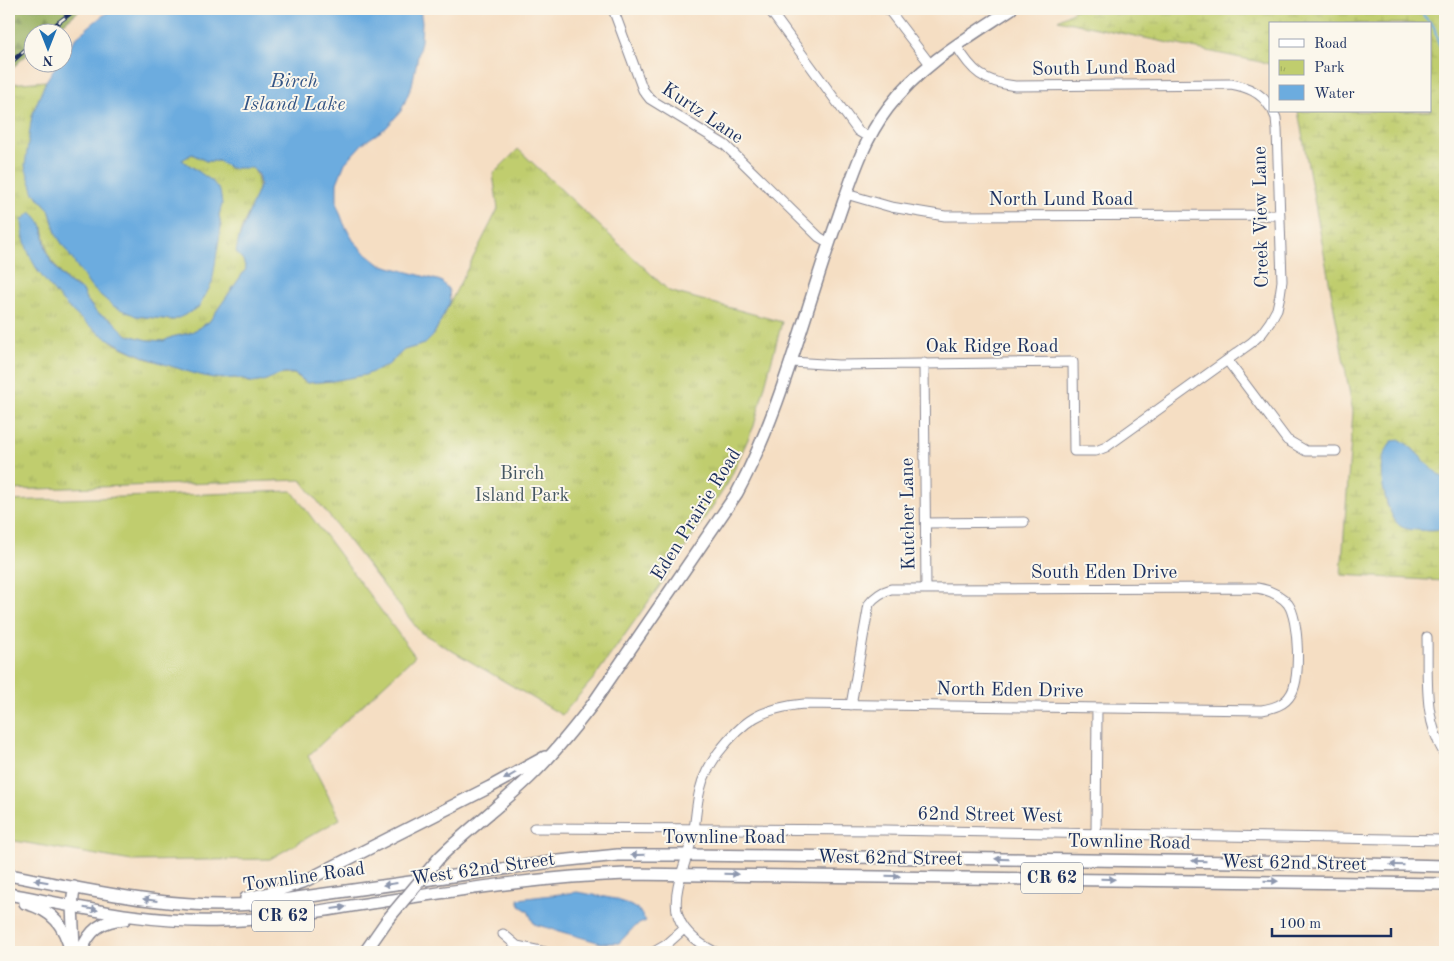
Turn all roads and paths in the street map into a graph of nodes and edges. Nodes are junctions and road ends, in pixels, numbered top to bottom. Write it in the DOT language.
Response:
graph roads {
  1 [pos="613,9"];
  2 [pos="888,9"];
  3 [pos="1011,9"];
  4 [pos="769,10"];
  5 [pos="956,45"];
  6 [pos="930,64"];
  7 [pos="1268,103"];
  8 [pos="1273,112"];
  9 [pos="868,137"];
  10 [pos="846,194"];
  11 [pos="1280,215"];
  12 [pos="829,243"];
  13 [pos="1227,360"];
  14 [pos="792,362"];
  15 [pos="924,363"];
  16 [pos="1336,450"];
  17 [pos="1024,522"];
  18 [pos="926,523"];
  19 [pos="926,589"];
  20 [pos="1280,596"];
  21 [pos="1427,637"];
  22 [pos="851,705"];
  23 [pos="1097,708"];
  24 [pos="553,752"];
  25 [pos="1445,755"];
  26 [pos="534,828"];
  27 [pos="694,830"];
  28 [pos="1096,835"];
  29 [pos="1445,840"];
  30 [pos="687,854"];
  31 [pos="1445,866"];
  32 [pos="682,874"];
  33 [pos="9,875"];
  34 [pos="1445,884"];
  35 [pos="74,887"];
  36 [pos="9,894"];
  37 [pos="9,900"];
  38 [pos="198,903"];
  39 [pos="72,906"];
  40 [pos="152,919"];
  41 [pos="684,930"];
  42 [pos="503,934"];
  43 [pos="73,952"];
  44 [pos="81,952"];
  45 [pos="365,952"];
  46 [pos="544,952"];
  47 [pos="654,952"];
  48 [pos="715,952"];
  1 -- 12 [label="street, Kurtz Lane"];
  2 -- 6 [label="street"];
  3 -- 5 [label="main road, Eden Prairie Road"];
  4 -- 9 [label="street"];
  5 -- 6 [label="main road, Eden Prairie Road"];
  5 -- 7 [label="street, South Lund Road"];
  6 -- 9 [label="main road, Eden Prairie Road"];
  8 -- 11 [label="street, Creek View Lane"];
  9 -- 10 [label="main road, Eden Prairie Road"];
  10 -- 11 [label="street, North Lund Road"];
  10 -- 12 [label="main road, Eden Prairie Road"];
  11 -- 13 [label="street, Creek View Lane"];
  12 -- 14 [label="main road, Eden Prairie Road"];
  13 -- 15 [label="street, Oak Ridge Road"];
  13 -- 16 [label="street"];
  14 -- 15 [label="street, Oak Ridge Road"];
  14 -- 24 [label="main road, Eden Prairie Road"];
  15 -- 18 [label="street, Kutcher Lane"];
  17 -- 18 [label="street"];
  18 -- 19 [label="street, Kutcher Lane"];
  19 -- 20 [label="street, South Eden Drive"];
  19 -- 22 [label="street, Kutcher Lane"];
  20 -- 23 [label="street, North Eden Drive"];
  21 -- 25 [label="street"];
  22 -- 23 [label="street, North Eden Drive"];
  22 -- 27 [label="street, North Eden Drive"];
  23 -- 28 [label="street"];
  24 -- 38 [label="main road, one-way"];
  24 -- 45 [label="main road, Eden Prairie Road, bridge"];
  26 -- 27 [label="street, 62nd Street West"];
  27 -- 28 [label="street, 62nd Street West"];
  27 -- 30 [label="street, North Eden Drive"];
  28 -- 29 [label="street, 62nd Street West"];
  31 -- 30 [label="main road, Townline Road / CR 62, one-way"];
  30 -- 32 [label="street, North Eden Drive"];
  30 -- 38 [label="main road, Townline Road / CR 62, one-way"];
  32 -- 34 [label="main road, West 62nd Street / CR 62, one-way"];
  40 -- 32 [label="main road, West 62nd Street / CR 62, one-way"];
  32 -- 41 [label="street, North Eden Drive"];
  35 -- 33 [label="main road, Townline Road / CR 62, one-way"];
  38 -- 35 [label="main road, Townline Road / CR 62, one-way"];
  35 -- 39 [label="main road"];
  36 -- 39 [label="main road, West 62nd Street / CR 62"];
  37 -- 43 [label="main road"];
  39 -- 40 [label="main road, West 62nd Street / CR 62, one-way"];
  39 -- 43 [label="main road"];
  40 -- 44 [label="main road"];
  41 -- 47 [label="street"];
  41 -- 48 [label="street"];
  42 -- 46 [label="street"];
}
